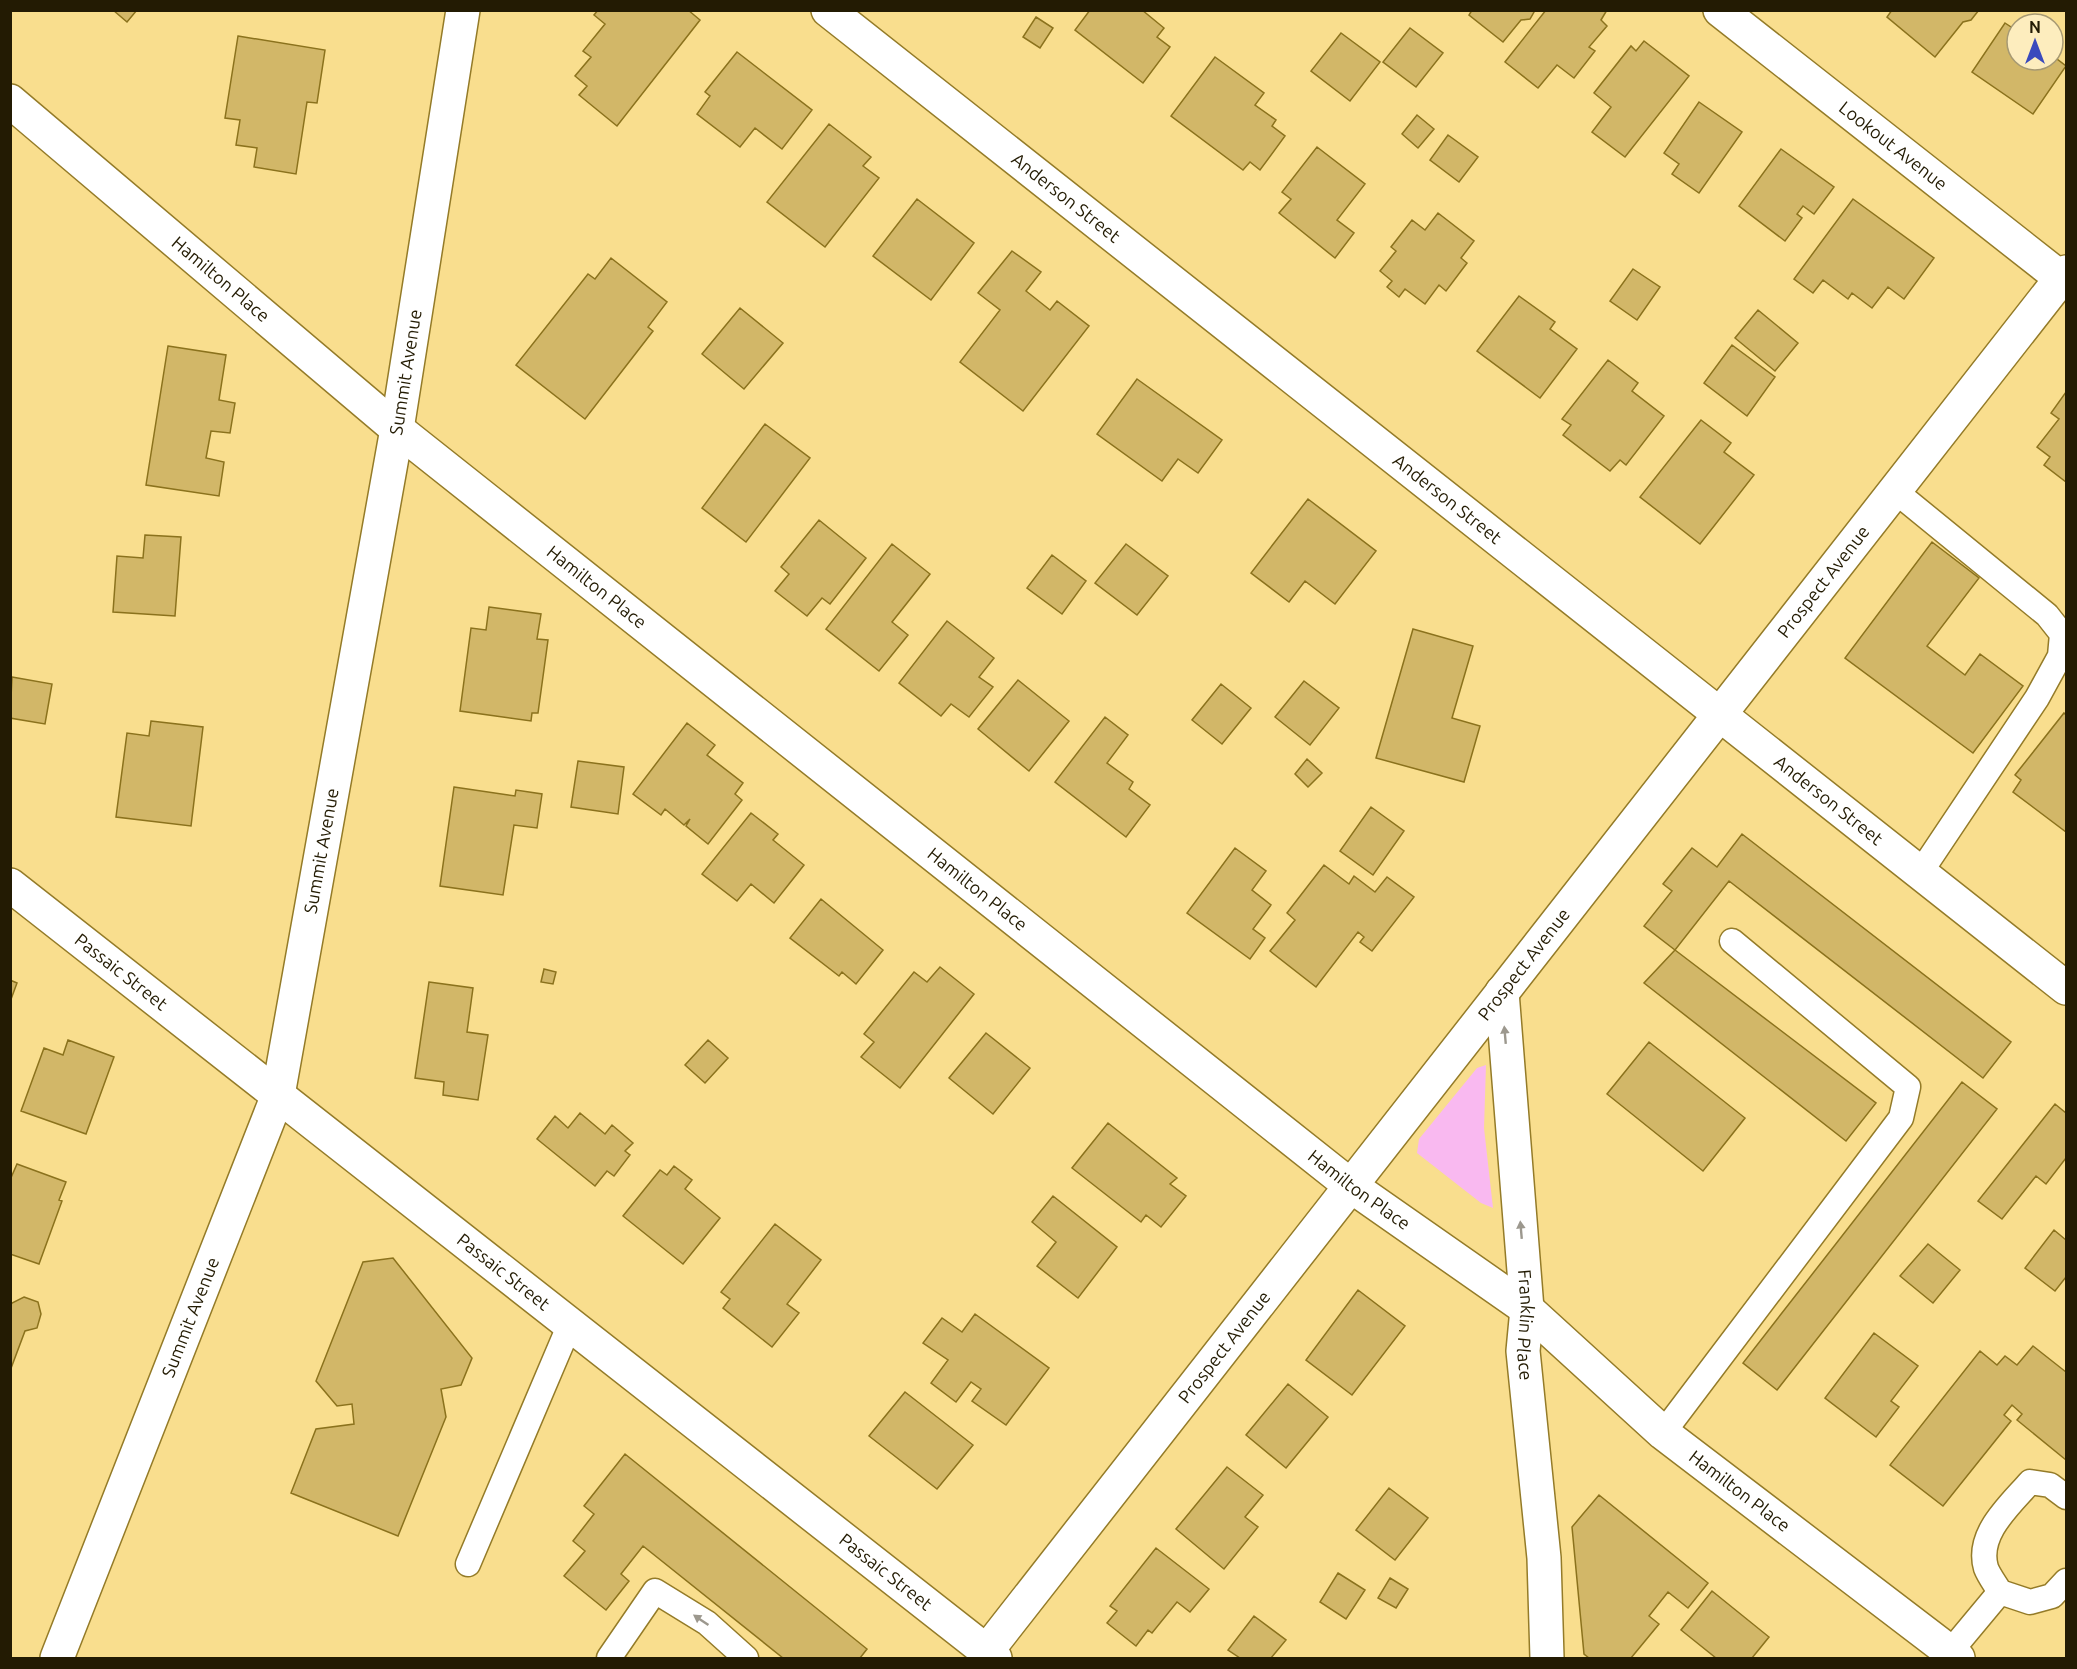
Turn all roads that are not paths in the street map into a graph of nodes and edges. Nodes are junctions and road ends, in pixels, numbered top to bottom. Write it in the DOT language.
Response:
graph roads {
  1 [pos="463,10"];
  2 [pos="828,10"];
  3 [pos="1720,10"];
  4 [pos="10,101"];
  5 [pos="2065,277"];
  6 [pos="398,429"];
  7 [pos="1895,491"];
  8 [pos="1720,715"];
  9 [pos="1920,873"];
  10 [pos="10,885"];
  11 [pos="1732,941"];
  12 [pos="2067,988"];
  13 [pos="1502,992"];
  14 [pos="278,1095"];
  15 [pos="1351,1185"];
  16 [pos="1527,1309"];
  17 [pos="570,1324"];
  18 [pos="1663,1433"];
  19 [pos="2067,1497"];
  20 [pos="468,1564"];
  21 [pos="2067,1581"];
  22 [pos="2000,1593"];
  23 [pos="1954,1655"];
  24 [pos="988,1656"];
  25 [pos="57,1659"];
  26 [pos="609,1659"];
  27 [pos="746,1659"];
  28 [pos="1547,1659"];
  1 -- 6 [label="street, Summit Avenue"];
  2 -- 8 [label="street, Anderson Street"];
  3 -- 5 [label="street, Lookout Avenue"];
  4 -- 6 [label="street, Hamilton Place"];
  5 -- 7 [label="street, Prospect Avenue"];
  6 -- 14 [label="street, Summit Avenue"];
  6 -- 15 [label="street, Hamilton Place"];
  7 -- 8 [label="street, Prospect Avenue"];
  7 -- 9 [label="lane"];
  8 -- 9 [label="street, Anderson Street"];
  8 -- 13 [label="street, Prospect Avenue"];
  9 -- 12 [label="street, Anderson Street"];
  10 -- 14 [label="street, Passaic Street"];
  11 -- 18 [label="lane"];
  13 -- 15 [label="street, Prospect Avenue"];
  16 -- 13 [label="street, Franklin Place, one-way"];
  14 -- 17 [label="street, Passaic Street"];
  14 -- 25 [label="street, Summit Avenue"];
  15 -- 16 [label="street, Hamilton Place"];
  15 -- 24 [label="street, Prospect Avenue"];
  16 -- 18 [label="street, Hamilton Place"];
  16 -- 28 [label="street, Franklin Place"];
  17 -- 20 [label="lane"];
  17 -- 24 [label="street, Passaic Street"];
  18 -- 23 [label="street, Hamilton Place"];
  19 -- 22 [label="lane"];
  21 -- 22 [label="lane"];
  22 -- 23 [label="lane"];
  27 -- 26 [label="lane, one-way"];
}
